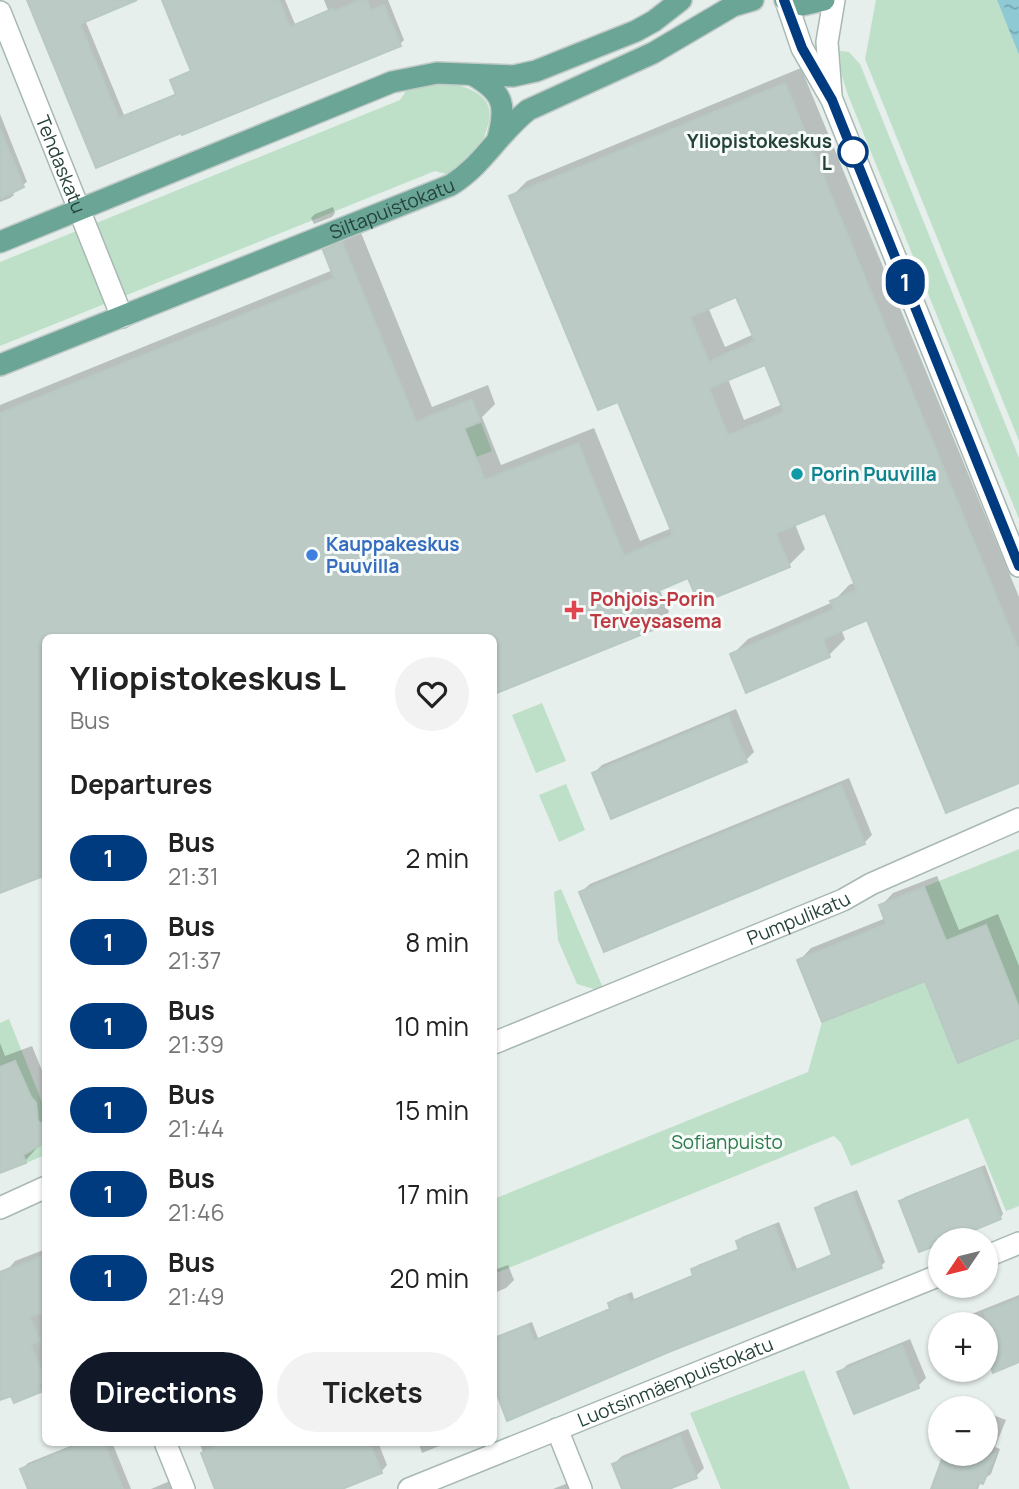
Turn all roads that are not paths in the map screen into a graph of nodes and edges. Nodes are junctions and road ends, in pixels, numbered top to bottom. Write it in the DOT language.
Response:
graph roads {
  1 [pos="681,0"];
  2 [pos="753,0"];
  3 [pos="785,0"];
  4 [pos="824,0"];
  5 [pos="834,0"];
  6 [pos="0,12"];
  7 [pos="471,74"];
  8 [pos="832,100"];
  9 [pos="498,138"];
  10 [pos="79,209"];
  11 [pos="0,242"];
  12 [pos="122,317"];
  13 [pos="0,365"];
  14 [pos="1019,566"];
  15 [pos="1019,820"];
  16 [pos="497,1042"];
  17 [pos="42,1189"];
  18 [pos="0,1208"];
  19 [pos="1019,1243"];
  20 [pos="998,1252"];
  21 [pos="928,1280"];
  22 [pos="557,1429"];
  23 [pos="167,1446"];
  24 [pos="184,1489"];
  25 [pos="409,1489"];
  26 [pos="581,1489"];
  1 -- 7 [label="main road"];
  2 -- 9 [label="main road, Siltapuistokatu"];
  3 -- 4 [label="main road"];
  3 -- 8 [label="street"];
  5 -- 8 [label="street"];
  6 -- 10 [label="street, Tehdaskatu"];
  7 -- 9 [label="main road"];
  7 -- 10 [label="main road"];
  8 -- 14 [label="street"];
  9 -- 12 [label="main road, Siltapuistokatu"];
  10 -- 11 [label="main road"];
  10 -- 12 [label="street, Tehdaskatu"];
  12 -- 13 [label="main road, Siltapuistokatu"];
  15 -- 16 [label="street, Pumpulikatu"];
  17 -- 18 [label="street"];
  19 -- 20 [label="street"];
  21 -- 22 [label="street, Luotsinmäenpuistokatu"];
  22 -- 25 [label="street, Luotsinmäenpuistokatu"];
  22 -- 26 [label="street"];
  23 -- 24 [label="street"];
}
